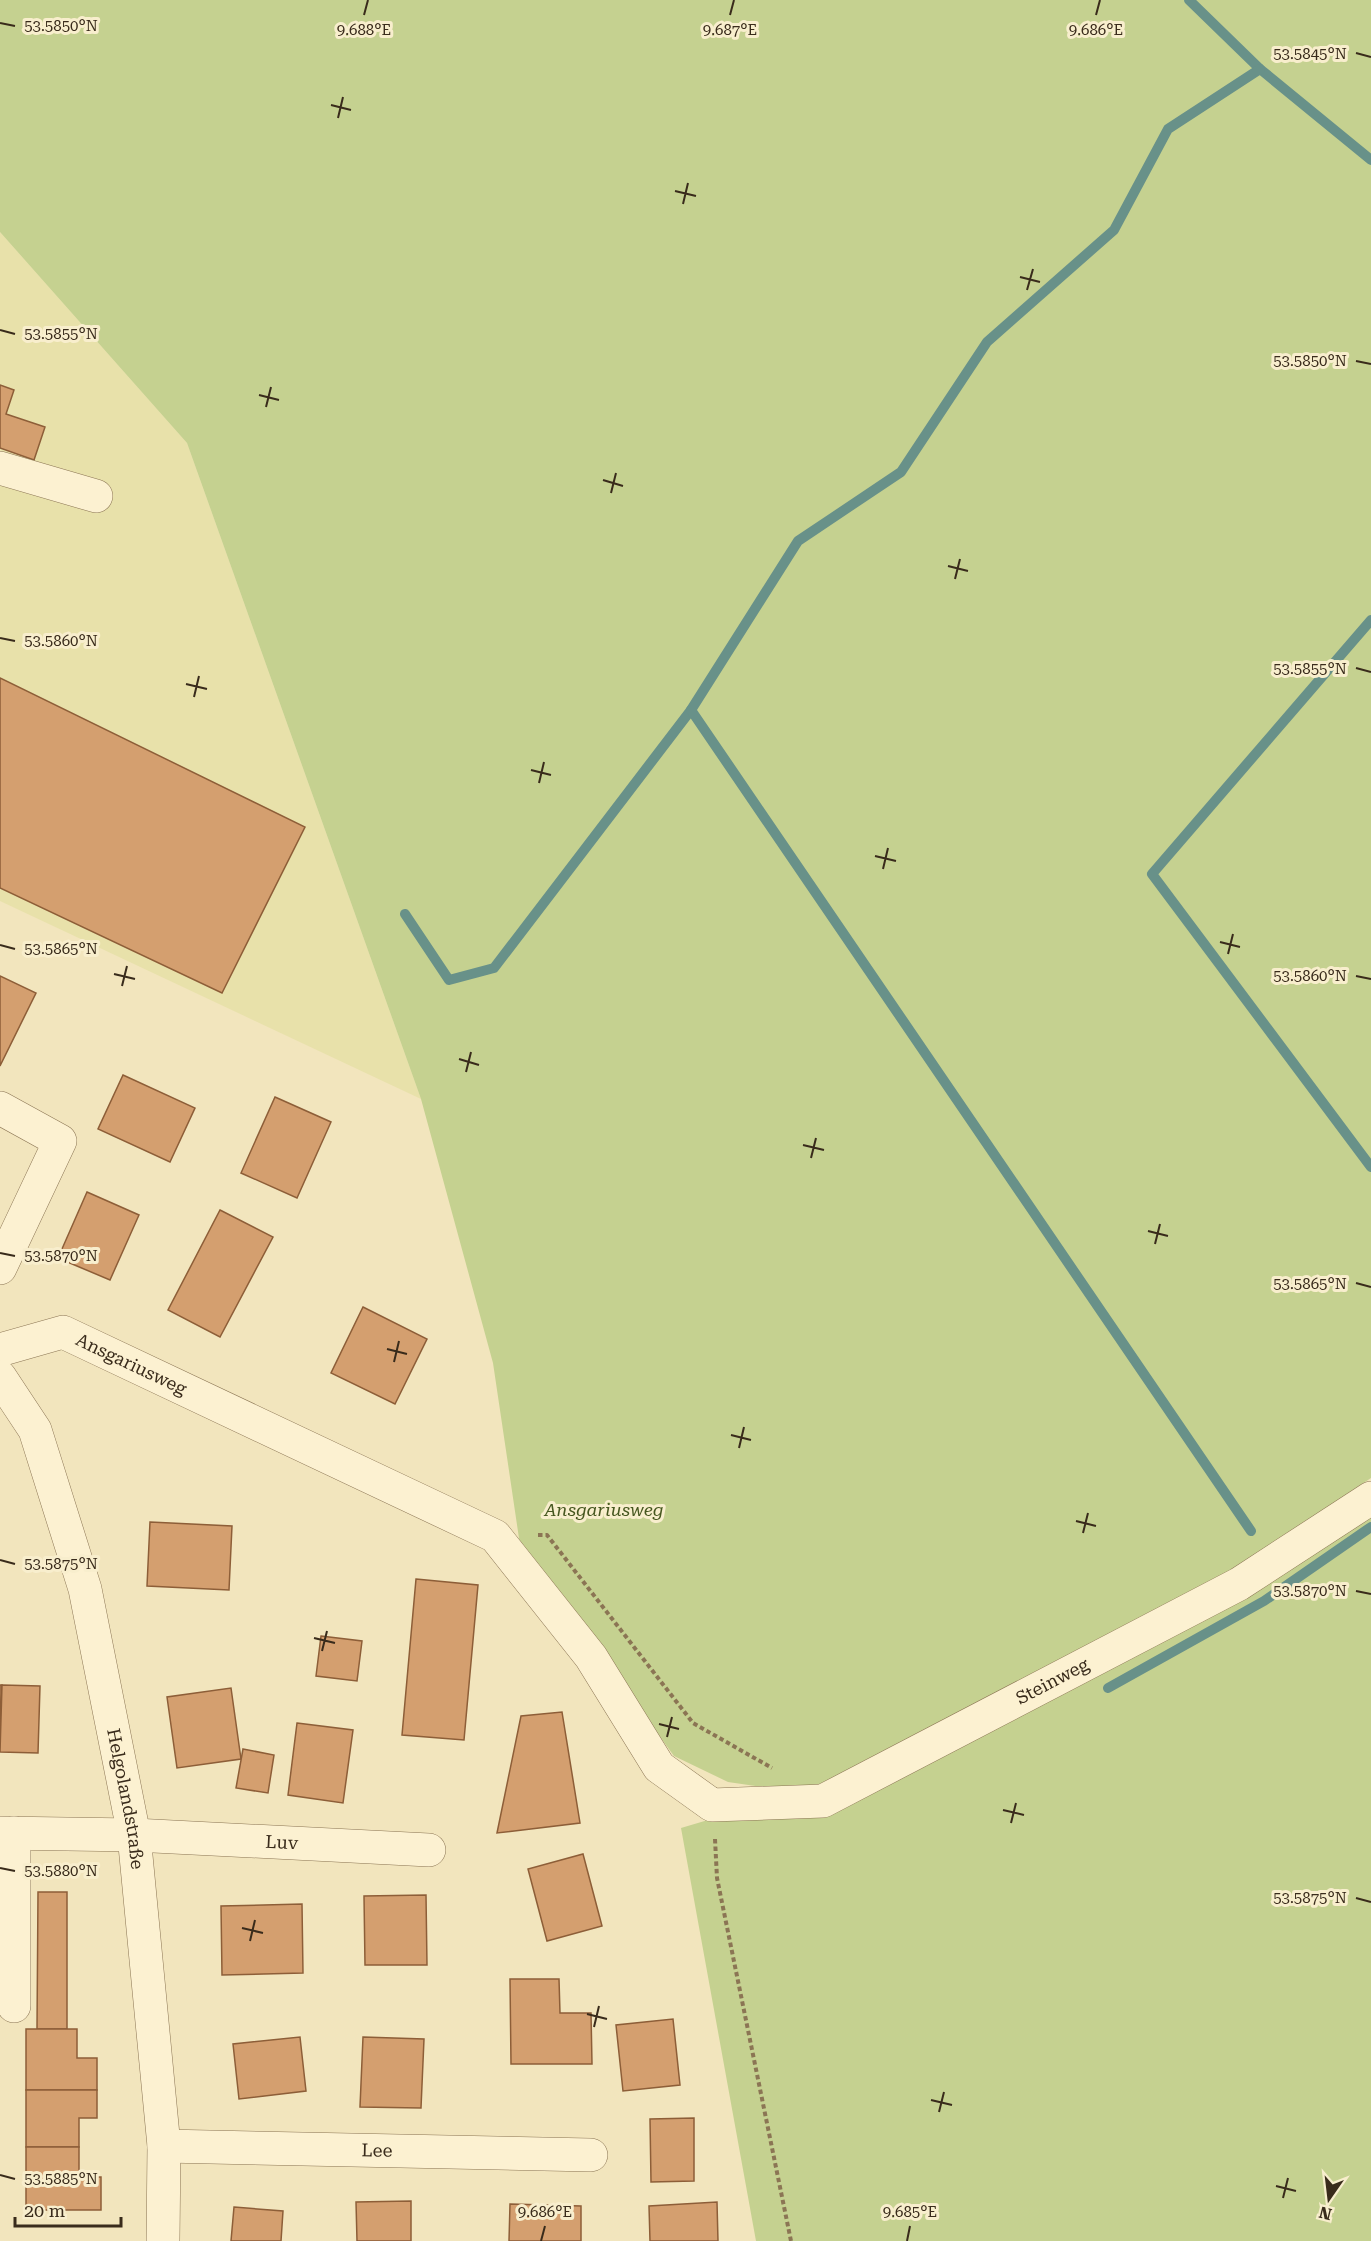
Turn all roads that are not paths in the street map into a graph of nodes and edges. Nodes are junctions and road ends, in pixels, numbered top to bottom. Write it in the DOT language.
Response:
graph roads {
  1 [pos="0,468"];
  2 [pos="96,496"];
  3 [pos="0,1108"];
  4 [pos="0,1268"];
  5 [pos="0,1350"];
  6 [pos="0,1377"];
  7 [pos="1371,1498"];
  8 [pos="712,1805"];
  9 [pos="7,1833"];
  10 [pos="134,1835"];
  11 [pos="429,1850"];
  12 [pos="14,2006"];
  13 [pos="164,2146"];
  14 [pos="591,2155"];
  15 [pos="163,2241"];
  1 -- 2 [label="street"];
  3 -- 4 [label="street"];
  5 -- 8 [label="street, Ansgariusweg"];
  6 -- 10 [label="street, Helgolandstraße"];
  7 -- 8 [label="street, Steinweg"];
  9 -- 10 [label="street, Luv"];
  9 -- 12 [label="street"];
  10 -- 11 [label="street, Luv"];
  10 -- 13 [label="street, Helgolandstraße"];
  13 -- 14 [label="street, Lee"];
  13 -- 15 [label="street, Helgolandstraße"];
}
